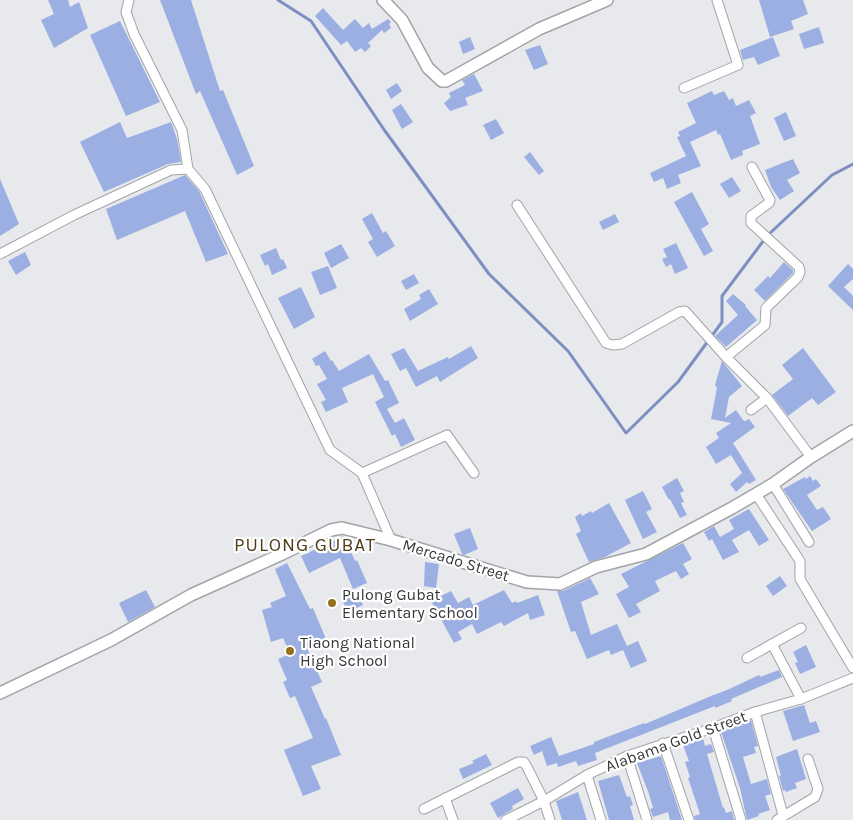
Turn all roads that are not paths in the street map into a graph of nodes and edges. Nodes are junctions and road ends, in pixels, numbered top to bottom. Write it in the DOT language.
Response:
graph roads {
  1 [pos="130,0"];
  2 [pos="383,0"];
  3 [pos="607,0"];
  4 [pos="717,0"];
  5 [pos="684,88"];
  6 [pos="752,167"];
  7 [pos="188,169"];
  8 [pos="517,205"];
  9 [pos="0,254"];
  10 [pos="726,357"];
  11 [pos="767,398"];
  12 [pos="751,410"];
  13 [pos="853,432"];
  14 [pos="811,457"];
  15 [pos="362,473"];
  16 [pos="474,473"];
  17 [pos="773,484"];
  18 [pos="756,494"];
  19 [pos="391,540"];
  20 [pos="809,542"];
  21 [pos="801,628"];
  22 [pos="772,644"];
  23 [pos="747,658"];
  24 [pos="853,668"];
  25 [pos="853,678"];
  26 [pos="0,693"];
  27 [pos="801,699"];
  28 [pos="754,712"];
  29 [pos="713,728"];
  30 [pos="663,743"];
  31 [pos="627,756"];
  32 [pos="808,759"];
  33 [pos="587,775"];
  34 [pos="445,798"];
  35 [pos="544,801"];
  36 [pos="424,809"];
  37 [pos="780,818"];
  38 [pos="453,820"];
  39 [pos="506,820"];
  40 [pos="550,820"];
  41 [pos="601,820"];
  42 [pos="648,820"];
  43 [pos="689,820"];
  44 [pos="741,820"];
  1 -- 7 [label="street"];
  2 -- 3 [label="street"];
  4 -- 5 [label="street"];
  6 -- 10 [label="street"];
  7 -- 9 [label="street"];
  7 -- 15 [label="street"];
  8 -- 10 [label="street"];
  10 -- 11 [label="street"];
  11 -- 12 [label="street"];
  11 -- 14 [label="street"];
  13 -- 14 [label="street, Mercado Street"];
  14 -- 17 [label="street, Mercado Street"];
  15 -- 16 [label="street"];
  15 -- 19 [label="street"];
  17 -- 18 [label="street, Mercado Street"];
  17 -- 20 [label="street"];
  18 -- 19 [label="street, Mercado Street"];
  18 -- 24 [label="street"];
  19 -- 26 [label="street, Mercado Street"];
  21 -- 22 [label="street"];
  22 -- 23 [label="street"];
  22 -- 27 [label="street"];
  25 -- 27 [label="street, Alabama Gold Street"];
  27 -- 28 [label="street, Alabama Gold Street"];
  28 -- 29 [label="street, Alabama Gold Street"];
  28 -- 37 [label="street"];
  29 -- 30 [label="street, Alabama Gold Street"];
  29 -- 44 [label="street"];
  30 -- 31 [label="street, Alabama Gold Street"];
  30 -- 43 [label="street"];
  31 -- 33 [label="street, Alabama Gold Street"];
  31 -- 42 [label="street"];
  32 -- 37 [label="street"];
  33 -- 35 [label="street, Alabama Gold Street"];
  33 -- 41 [label="street"];
  34 -- 35 [label="street"];
  34 -- 36 [label="street"];
  34 -- 38 [label="street"];
  35 -- 39 [label="street, Alabama Gold Street"];
  35 -- 40 [label="street"];
}
